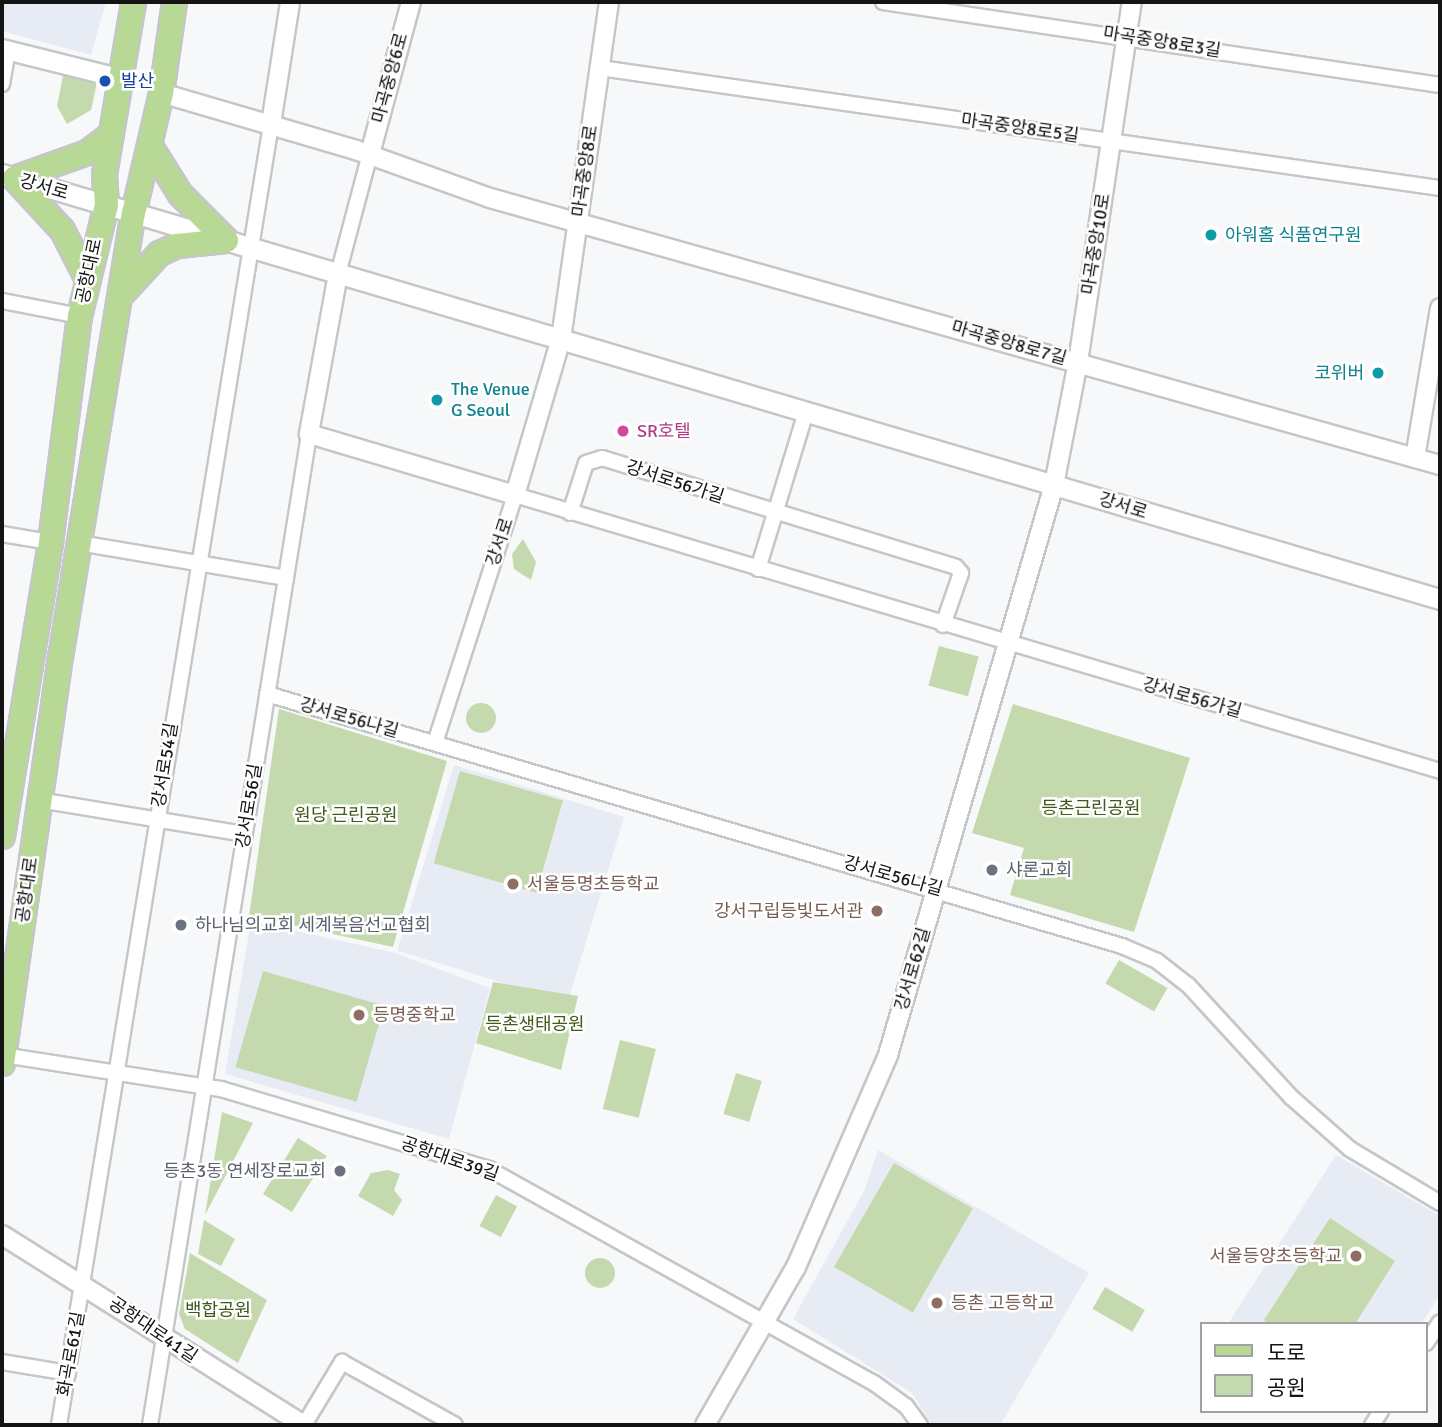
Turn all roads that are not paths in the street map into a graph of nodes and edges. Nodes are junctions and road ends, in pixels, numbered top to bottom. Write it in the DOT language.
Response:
graph roads {
  1 [pos="134,2"];
  2 [pos="174,2"];
  3 [pos="290,2"];
  4 [pos="411,2"];
  5 [pos="609,2"];
  6 [pos="883,2"];
  7 [pos="1132,2"];
  8 [pos="1127,37"];
  9 [pos="5,49"];
  10 [pos="600,68"];
  11 [pos="122,79"];
  12 [pos="2,84"];
  13 [pos="1440,85"];
  14 [pos="162,93"];
  15 [pos="271,124"];
  16 [pos="111,134"];
  17 [pos="1112,141"];
  18 [pos="150,146"];
  19 [pos="370,154"];
  20 [pos="8,176"];
  21 [pos="1440,188"];
  22 [pos="106,204"];
  23 [pos="133,213"];
  24 [pos="578,221"];
  25 [pos="237,244"];
  26 [pos="338,274"];
  27 [pos="87,279"];
  28 [pos="118,300"];
  29 [pos="2,301"];
  30 [pos="1440,308"];
  31 [pos="79,316"];
  32 [pos="561,340"];
  33 [pos="1078,362"];
  34 [pos="806,412"];
  35 [pos="309,434"];
  36 [pos="1415,458"];
  37 [pos="1440,465"];
  38 [pos="1054,485"];
  39 [pos="515,495"];
  40 [pos="570,513"];
  41 [pos="774,515"];
  42 [pos="2,534"];
  43 [pos="50,542"];
  44 [pos="79,542"];
  45 [pos="197,562"];
  46 [pos="758,569"];
  47 [pos="286,578"];
  48 [pos="1440,599"];
  49 [pos="943,625"];
  50 [pos="1007,644"];
  51 [pos="267,694"];
  52 [pos="435,743"];
  53 [pos="1440,771"];
  54 [pos="40,800"];
  55 [pos="156,819"];
  56 [pos="2,832"];
  57 [pos="244,834"];
  58 [pos="937,888"];
  59 [pos="3,1059"];
  60 [pos="117,1070"];
  61 [pos="204,1086"];
  62 [pos="1440,1203"];
  63 [pos="2,1235"];
  64 [pos="83,1283"];
  65 [pos="1440,1322"];
  66 [pos="764,1323"];
  67 [pos="163,1339"];
  68 [pos="1428,1340"];
  69 [pos="2,1362"];
  70 [pos="68,1373"];
  71 [pos="152,1424"];
  72 [pos="59,1425"];
  73 [pos="304,1425"];
  74 [pos="455,1425"];
  75 [pos="705,1425"];
  76 [pos="920,1425"];
  1 -- 11 [label="main road, 공항대로"];
  2 -- 14 [label="main road, 공항대로"];
  3 -- 15 [label="street"];
  4 -- 19 [label="street, 마곡중앙6로"];
  5 -- 10 [label="street, 마곡중앙8로"];
  6 -- 8 [label="street, 마곡중앙8로3길"];
  7 -- 8 [label="street, 마곡중앙10로"];
  8 -- 13 [label="street, 마곡중앙8로3길"];
  8 -- 17 [label="street, 마곡중앙10로"];
  9 -- 11 [label="street"];
  9 -- 12 [label="street"];
  10 -- 17 [label="street, 마곡중앙8로5길"];
  10 -- 24 [label="street, 마곡중앙8로"];
  11 -- 16 [label="main road, 공항대로"];
  14 -- 15 [label="street"];
  14 -- 18 [label="main road, 공항대로"];
  15 -- 19 [label="street"];
  15 -- 25 [label="street"];
  16 -- 20 [label="main road"];
  16 -- 22 [label="main road, 공항대로"];
  17 -- 21 [label="street, 마곡중앙8로5길"];
  17 -- 33 [label="street, 마곡중앙10로"];
  18 -- 23 [label="main road, 공항대로"];
  18 -- 25 [label="main road"];
  19 -- 24 [label="street"];
  19 -- 26 [label="street"];
  20 -- 22 [label="main road, 강서로"];
  20 -- 27 [label="main road"];
  22 -- 23 [label="main road, 강서로"];
  22 -- 27 [label="main road, 공항대로"];
  23 -- 25 [label="main road, 강서로"];
  23 -- 28 [label="main road, 공항대로"];
  24 -- 32 [label="street, 마곡중앙8로"];
  24 -- 33 [label="street, 마곡중앙8로7길"];
  25 -- 26 [label="main road, 강서로"];
  25 -- 28 [label="main road"];
  25 -- 45 [label="street, 강서로54길"];
  26 -- 32 [label="main road, 강서로"];
  26 -- 35 [label="street, 강서로56길"];
  27 -- 31 [label="main road, 공항대로"];
  28 -- 44 [label="main road, 공항대로"];
  29 -- 31 [label="street"];
  30 -- 36 [label="street"];
  31 -- 43 [label="main road, 공항대로"];
  32 -- 34 [label="main road, 강서로"];
  32 -- 39 [label="street, 강서로"];
  33 -- 36 [label="street, 마곡중앙8로7길"];
  33 -- 38 [label="street, 마곡중앙10로"];
  34 -- 38 [label="main road, 강서로"];
  34 -- 41 [label="street"];
  35 -- 39 [label="street, 강서로56가길"];
  35 -- 47 [label="street, 강서로56길"];
  36 -- 37 [label="street, 마곡중앙8로7길"];
  38 -- 48 [label="main road, 강서로"];
  38 -- 50 [label="street, 강서로62길"];
  39 -- 40 [label="street, 강서로56가길"];
  39 -- 52 [label="street, 강서로"];
  40 -- 41 [label="street, 강서로56가길"];
  40 -- 46 [label="street, 강서로56가길"];
  41 -- 46 [label="street"];
  41 -- 49 [label="street, 강서로56가길"];
  42 -- 43 [label="street"];
  43 -- 56 [label="main road, 공항대로"];
  44 -- 45 [label="street"];
  44 -- 54 [label="main road, 공항대로"];
  45 -- 47 [label="street"];
  45 -- 55 [label="street, 강서로54길"];
  46 -- 49 [label="street, 강서로56가길"];
  47 -- 51 [label="street, 강서로56길"];
  49 -- 50 [label="street, 강서로56가길"];
  50 -- 53 [label="street, 강서로56가길"];
  50 -- 58 [label="street, 강서로62길"];
  51 -- 52 [label="street, 강서로56나길"];
  51 -- 57 [label="street, 강서로56길"];
  52 -- 58 [label="street, 강서로56나길"];
  54 -- 55 [label="street"];
  54 -- 59 [label="main road, 공항대로"];
  55 -- 57 [label="street"];
  55 -- 60 [label="street, 강서로54길"];
  57 -- 61 [label="street, 강서로56길"];
  58 -- 62 [label="street, 강서로56나길"];
  58 -- 66 [label="street, 강서로62길"];
  59 -- 60 [label="street, 공항대로39길"];
  60 -- 61 [label="street, 공항대로39길"];
  60 -- 64 [label="street, 강서로54길"];
  61 -- 66 [label="street, 공항대로39길"];
  61 -- 67 [label="street, 강서로56길"];
  63 -- 64 [label="street, 공항대로41길"];
  64 -- 67 [label="street, 공항대로41길"];
  64 -- 70 [label="street, 화곡로61길"];
  65 -- 68 [label="street"];
  66 -- 75 [label="street, 강서로62길"];
  66 -- 76 [label="street, 공항대로39길"];
  67 -- 71 [label="street, 강서로56길"];
  67 -- 73 [label="street, 공항대로41길"];
  69 -- 70 [label="street"];
  70 -- 72 [label="street, 화곡로61길"];
  73 -- 74 [label="street"];
}
